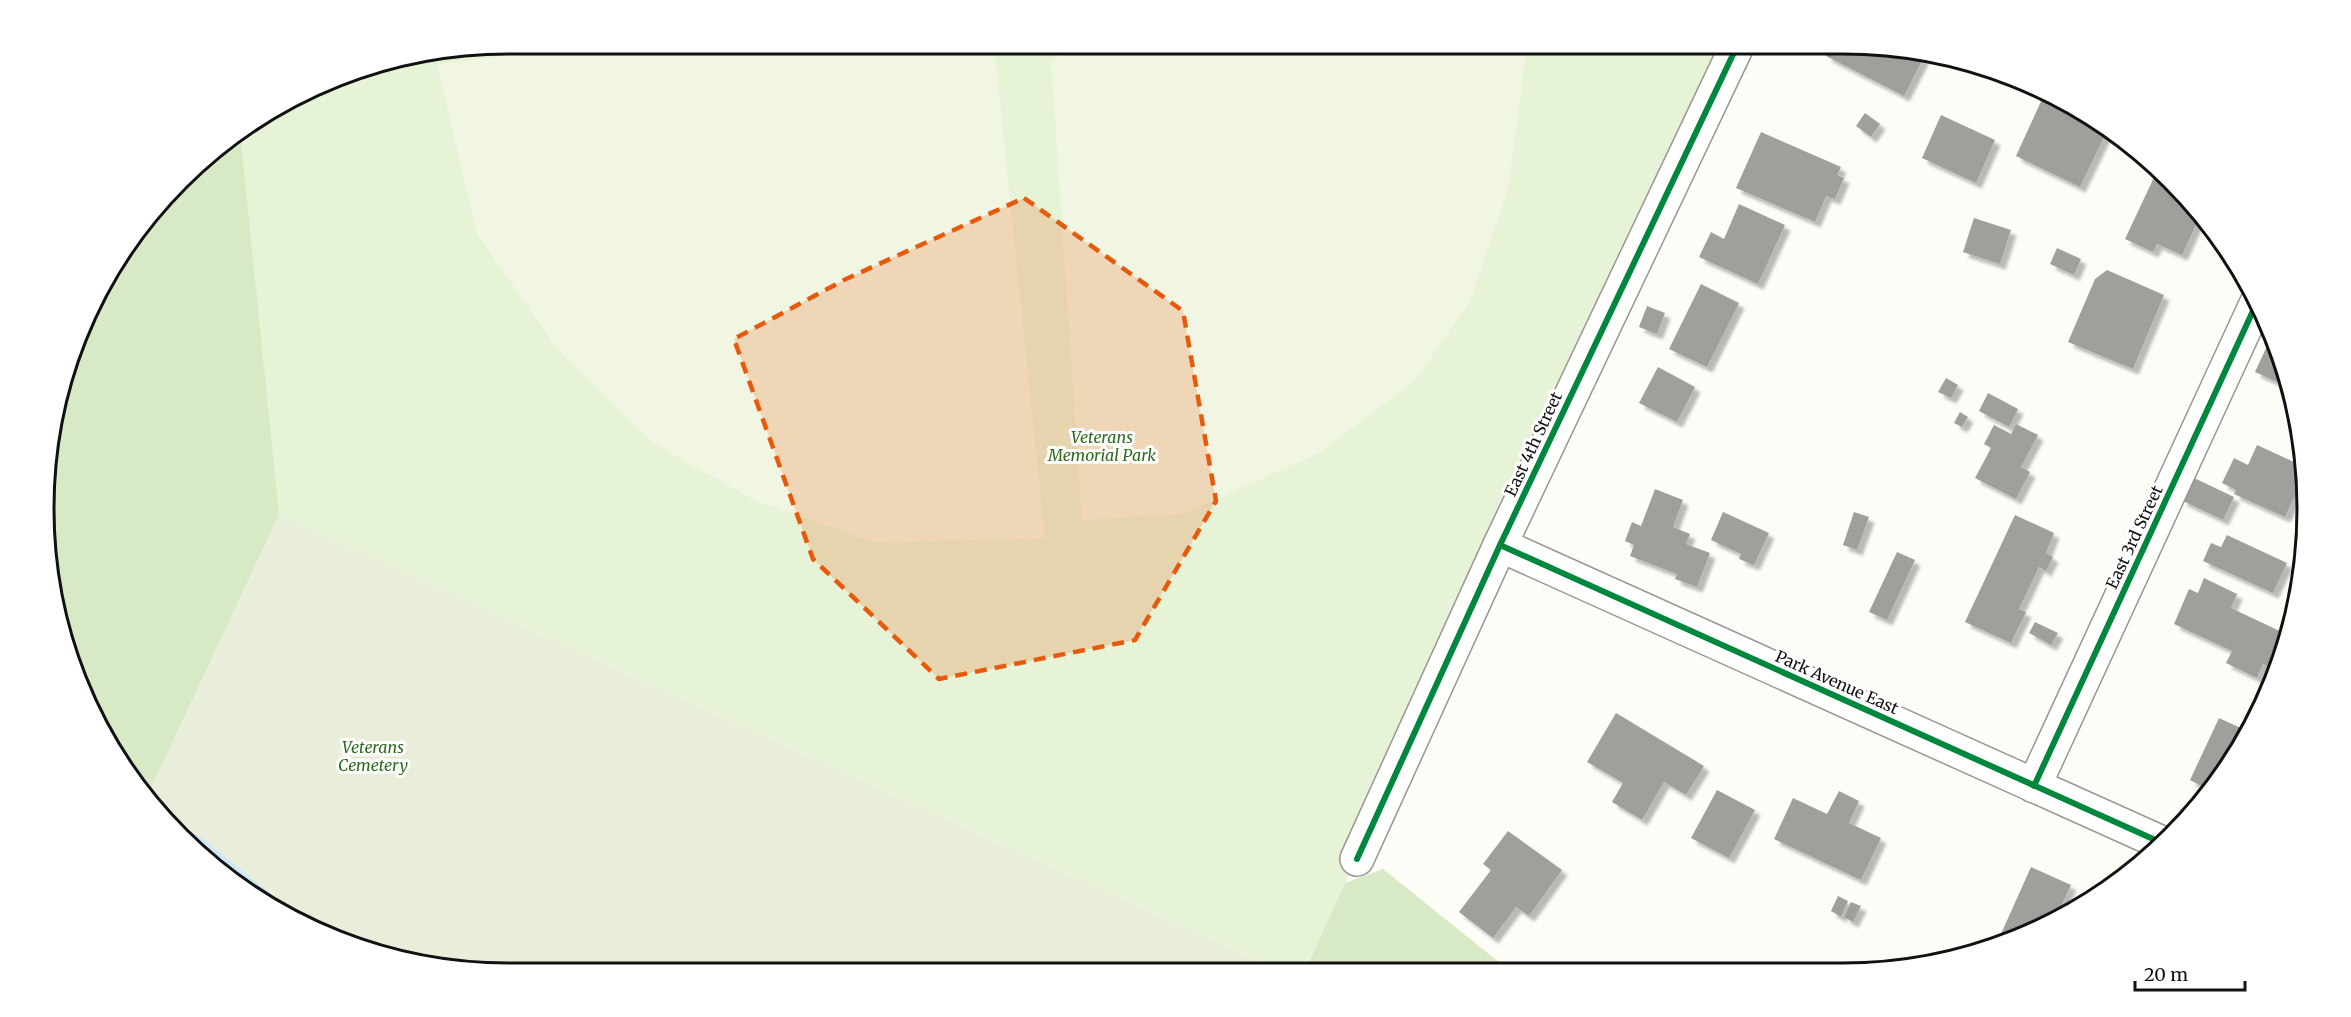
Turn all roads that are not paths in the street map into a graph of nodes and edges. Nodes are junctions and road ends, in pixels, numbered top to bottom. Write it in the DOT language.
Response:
graph roads {
  1 [pos="1733,54"];
  2 [pos="2252,312"];
  3 [pos="1500,545"];
  4 [pos="2034,786"];
  5 [pos="2154,839"];
  6 [pos="1357,858"];
  1 -- 3 [label="street, East 4th Street"];
  2 -- 4 [label="street, East 3rd Street"];
  3 -- 4 [label="street, Park Avenue East"];
  3 -- 6 [label="street, East 4th Street"];
  4 -- 5 [label="street, Park Avenue East"];
}
